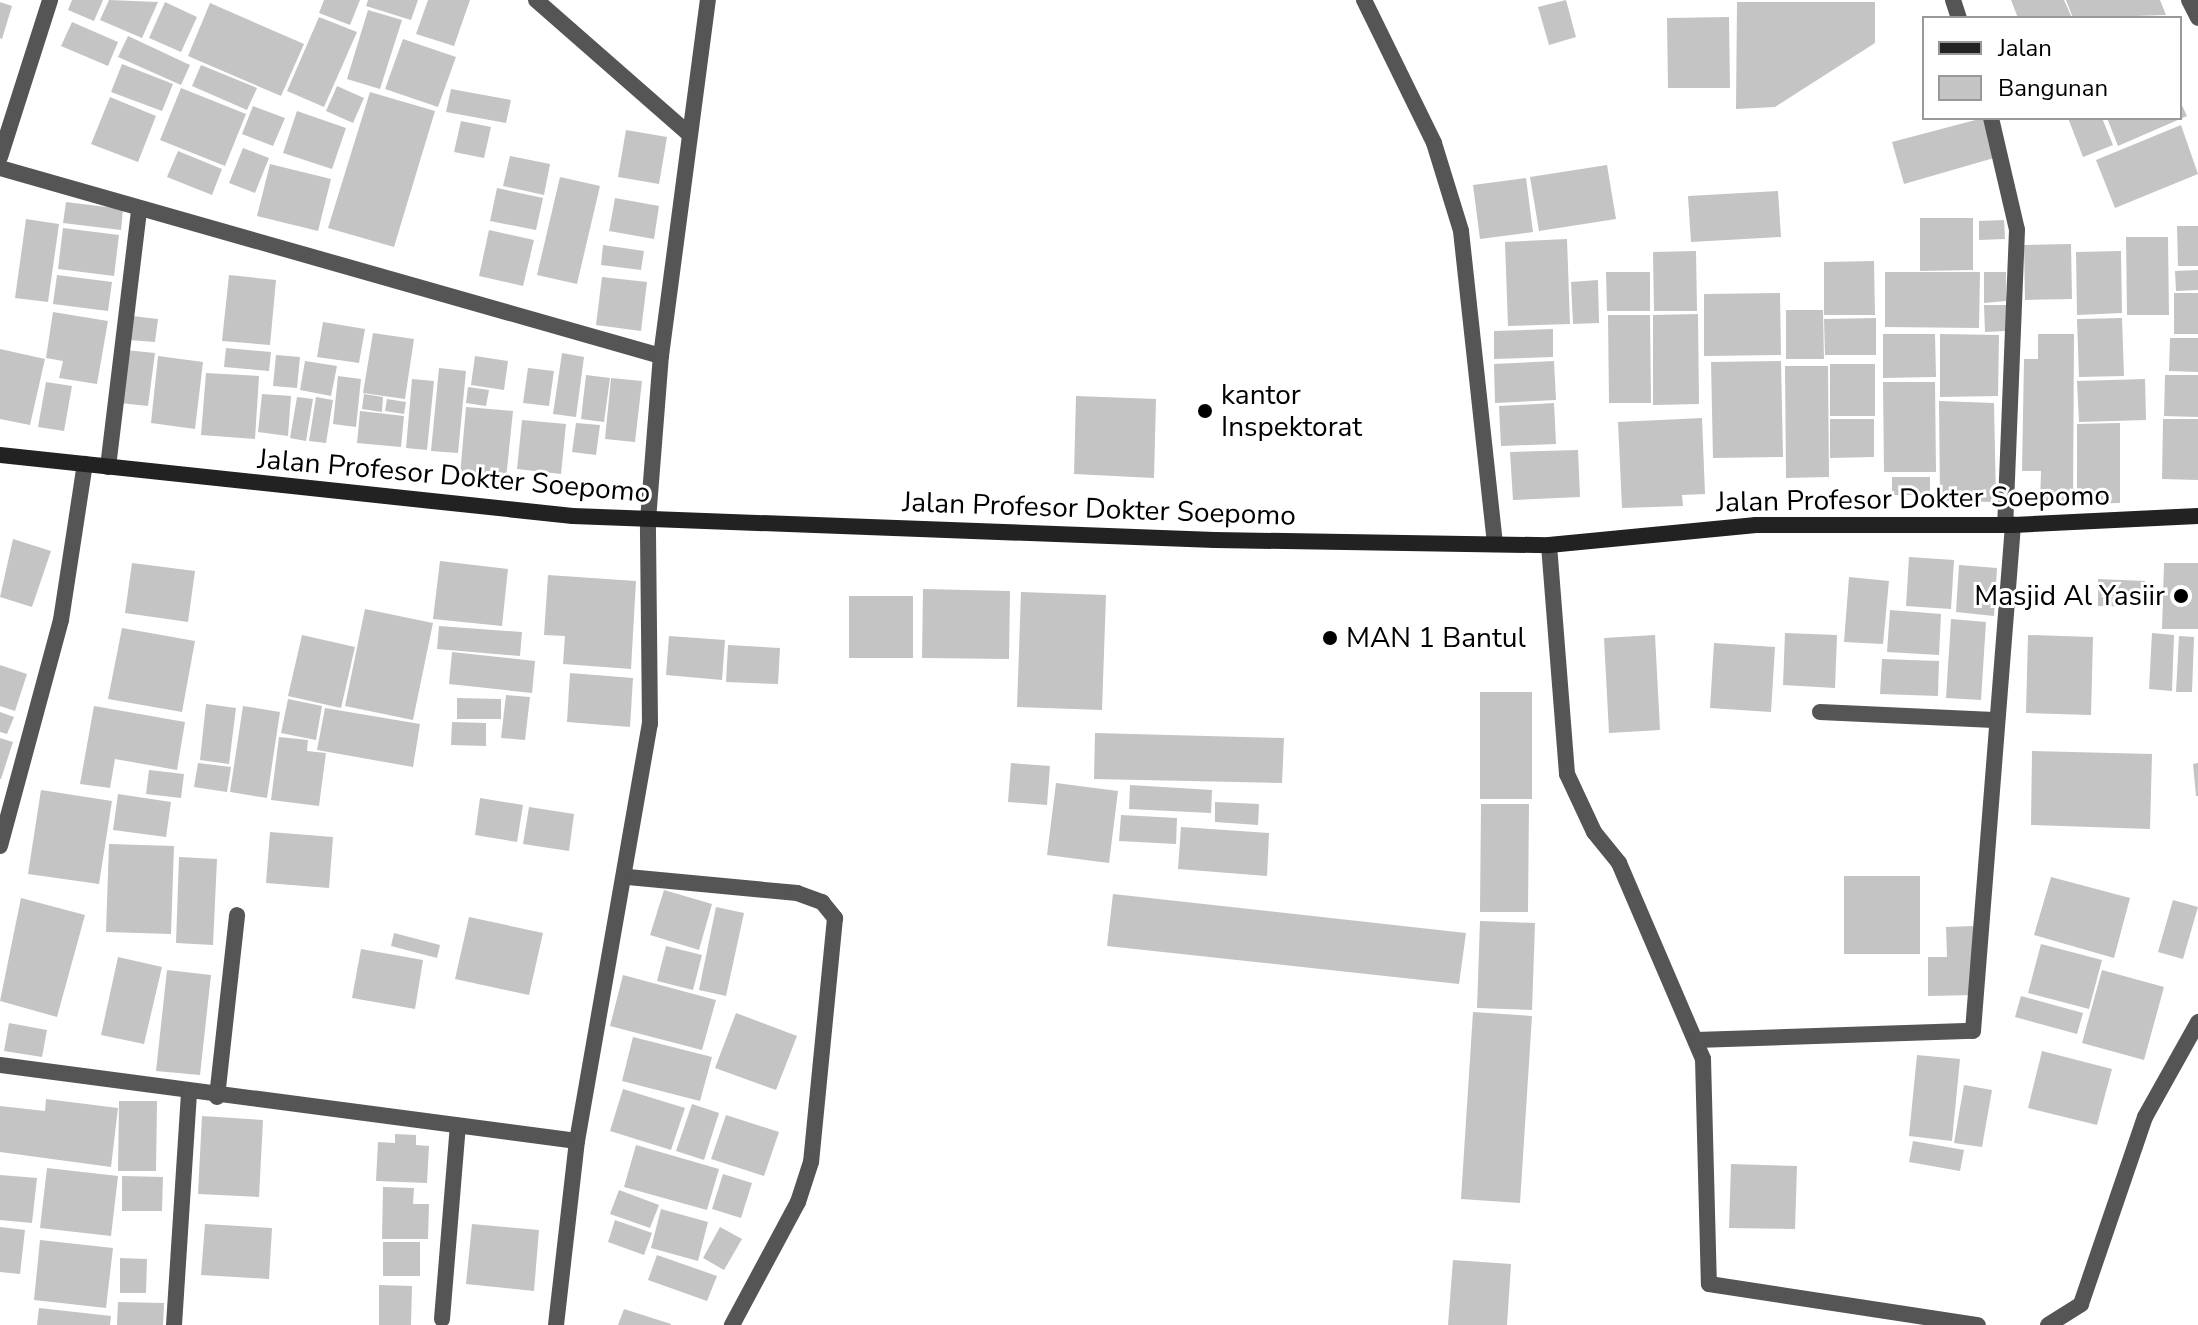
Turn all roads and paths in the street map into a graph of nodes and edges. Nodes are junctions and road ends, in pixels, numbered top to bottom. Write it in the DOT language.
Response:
graph roads {
  1 [pos="50,0"];
  2 [pos="536,0"];
  3 [pos="708,0"];
  4 [pos="1364,0"];
  5 [pos="2189,0"];
  6 [pos="2198,18"];
  7 [pos="1991,120"];
  8 [pos="687,132"];
  9 [pos="0,157"];
  10 [pos="0,168"];
  11 [pos="139,209"];
  12 [pos="661,356"];
  13 [pos="0,455"];
  14 [pos="85,464"];
  15 [pos="108,467"];
  16 [pos="2198,516"];
  17 [pos="648,520"];
  18 [pos="2009,525"];
  19 [pos="1495,544"];
  20 [pos="1549,545"];
  21 [pos="1820,712"];
  22 [pos="1994,720"];
  23 [pos="0,846"];
  24 [pos="628,877"];
  25 [pos="237,915"];
  26 [pos="2198,1022"];
  27 [pos="1696,1040"];
  28 [pos="0,1065"];
  29 [pos="189,1093"];
  30 [pos="217,1097"];
  31 [pos="458,1126"];
  32 [pos="577,1141"];
  33 [pos="442,1319"];
  34 [pos="174,1325"];
  35 [pos="556,1325"];
  36 [pos="732,1325"];
  37 [pos="1978,1325"];
  38 [pos="2048,1325"];
  1 -- 9 [label="street"];
  2 -- 8 [label="street"];
  3 -- 8 [label="street"];
  4 -- 19 [label="street"];
  5 -- 6 [label="street"];
  7 -- 18 [label="street"];
  8 -- 12 [label="street"];
  10 -- 11 [label="street"];
  11 -- 12 [label="street"];
  11 -- 15 [label="street"];
  12 -- 17 [label="street"];
  13 -- 14 [label="main road, Jalan Profesor Dokter Soepomo"];
  14 -- 15 [label="main road, Jalan Profesor Dokter Soepomo"];
  14 -- 23 [label="street"];
  15 -- 17 [label="main road, Jalan Profesor Dokter Soepomo"];
  16 -- 18 [label="main road, Jalan Profesor Dokter Soepomo"];
  17 -- 19 [label="main road, Jalan Profesor Dokter Soepomo"];
  17 -- 24 [label="street"];
  18 -- 20 [label="main road, Jalan Profesor Dokter Soepomo"];
  18 -- 22 [label="street"];
  19 -- 20 [label="main road, Jalan Profesor Dokter Soepomo"];
  20 -- 27 [label="street"];
  21 -- 22 [label="street"];
  22 -- 27 [label="street"];
  24 -- 32 [label="street"];
  24 -- 36 [label="street"];
  25 -- 30 [label="street"];
  26 -- 38 [label="street"];
  27 -- 37 [label="street"];
  28 -- 29 [label="street"];
  29 -- 30 [label="street"];
  29 -- 34 [label="street"];
  30 -- 31 [label="street"];
  31 -- 32 [label="street"];
  31 -- 33 [label="street"];
  32 -- 35 [label="street"];
}
